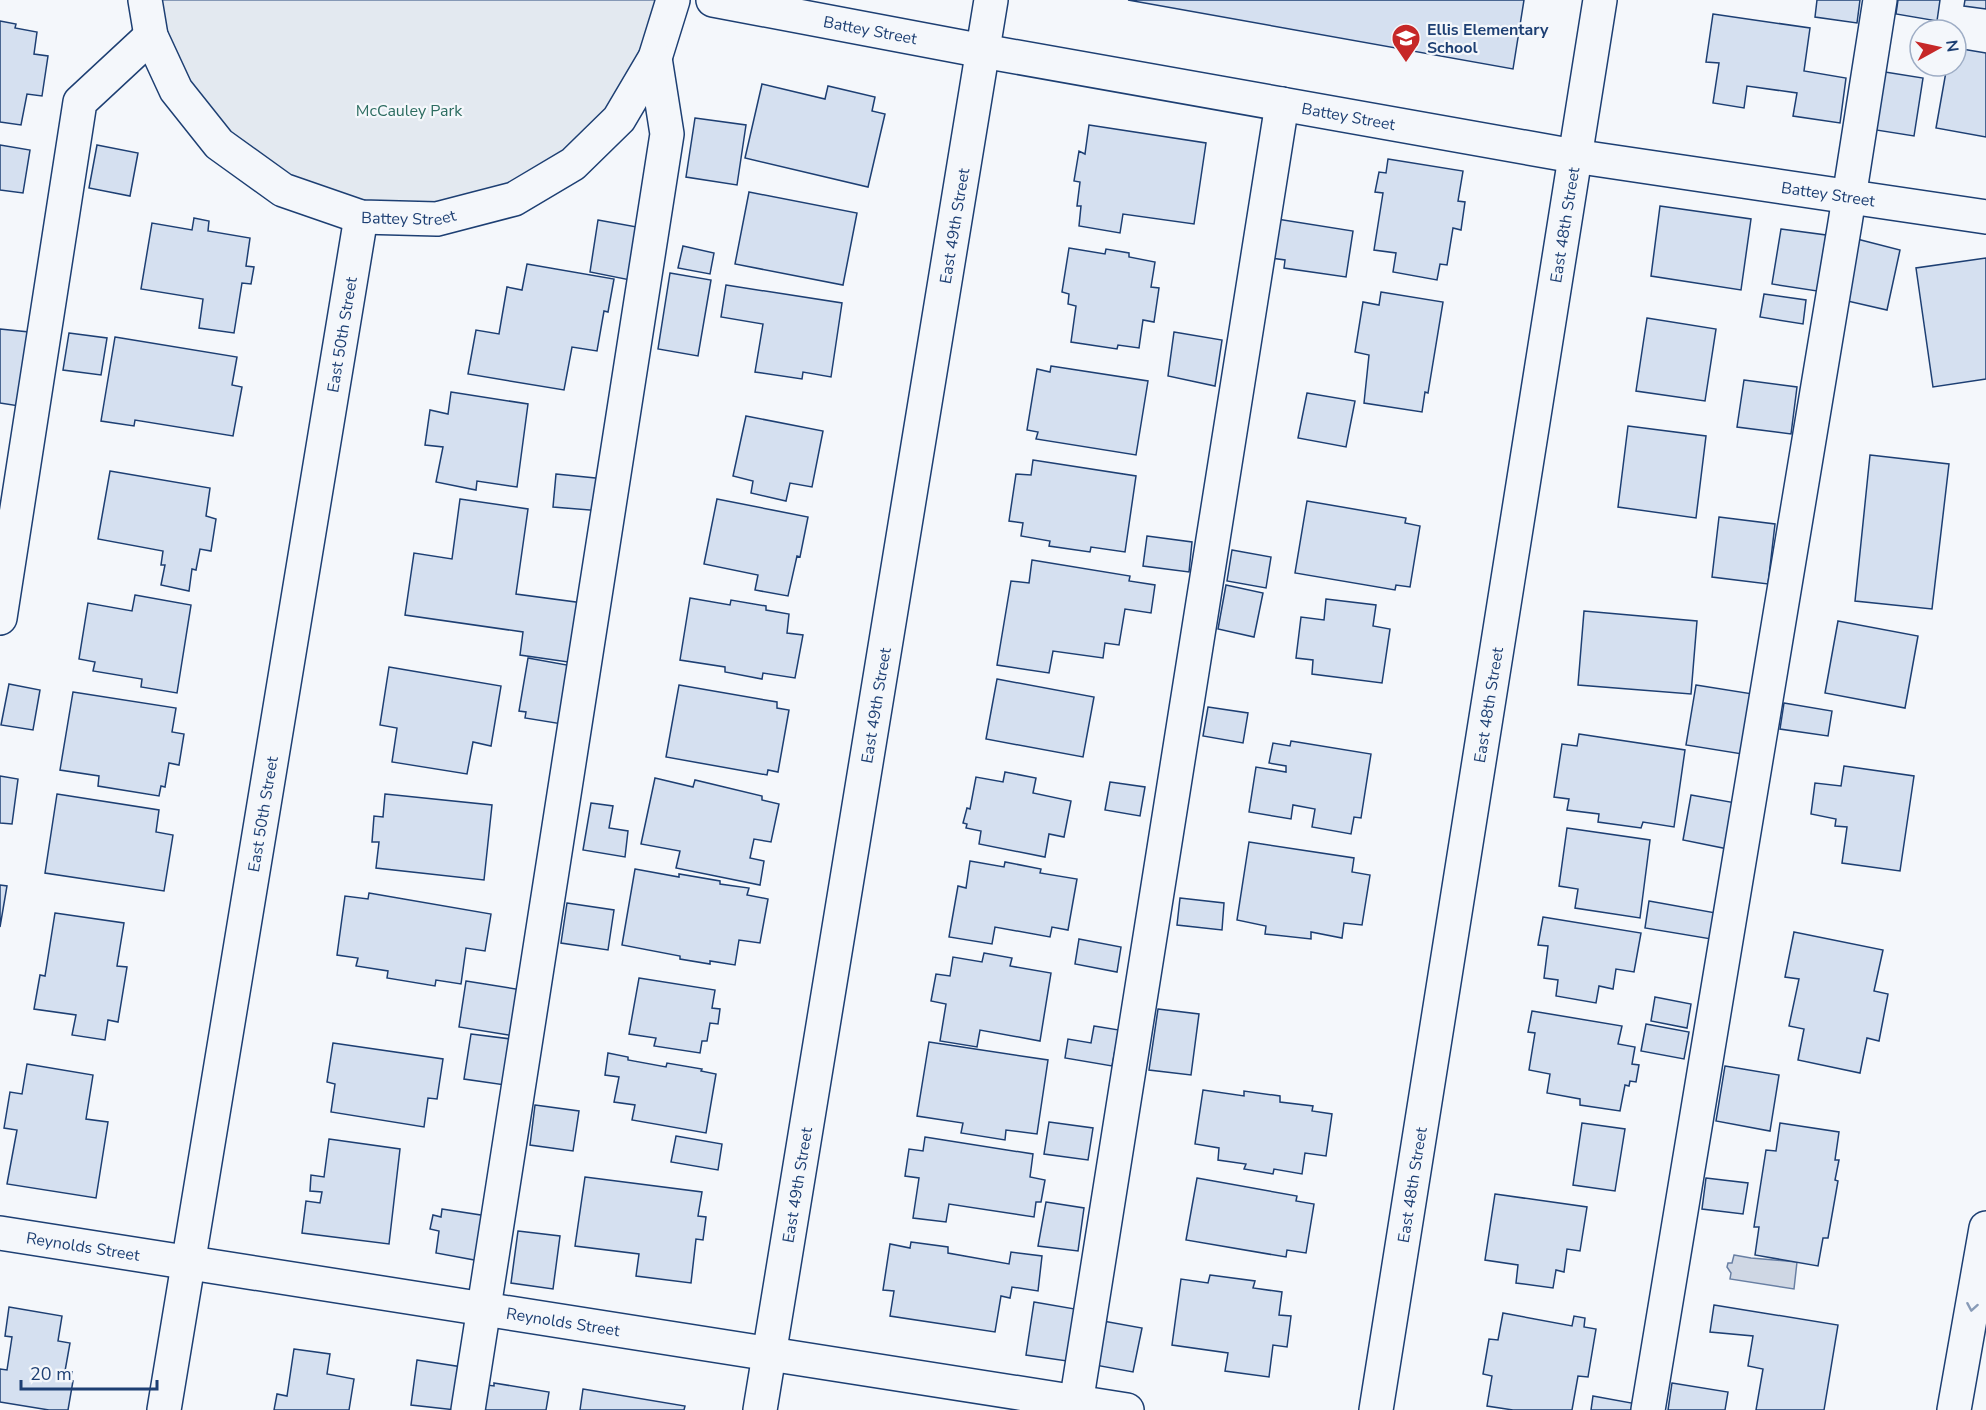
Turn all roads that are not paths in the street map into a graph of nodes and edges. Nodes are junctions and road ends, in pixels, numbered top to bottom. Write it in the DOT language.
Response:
graph roads {
  1 [pos="145,0"];
  2 [pos="672,0"];
  3 [pos="713,0"];
  4 [pos="991,0"];
  5 [pos="1600,0"];
  6 [pos="1880,0"];
  7 [pos="151,36"];
  8 [pos="983,51"];
  9 [pos="655,58"];
  10 [pos="1282,104"];
  11 [pos="1574,156"];
  12 [pos="1850,198"];
  13 [pos="362,217"];
  14 [pos="1986,217"];
  15 [pos="0,618"];
  16 [pos="1986,1228"];
  17 [pos="0,1233"];
  18 [pos="189,1261"];
  19 [pos="484,1308"];
  20 [pos="768,1353"];
  21 [pos="1075,1406"];
  22 [pos="164,1410"];
  23 [pos="468,1410"];
  24 [pos="760,1410"];
  25 [pos="1127,1410"];
  26 [pos="1376,1410"];
  27 [pos="1648,1410"];
  28 [pos="1954,1410"];
  1 -- 7 [label="street, Battey Street"];
  2 -- 9 [label="street, Battey Street"];
  3 -- 8 [label="street, Battey Street"];
  4 -- 8 [label="street, East 49th Street"];
  5 -- 11 [label="street, East 48th Street"];
  6 -- 12 [label="street"];
  7 -- 13 [label="street, Battey Street"];
  7 -- 15 [label="street"];
  8 -- 10 [label="street, Battey Street"];
  8 -- 20 [label="street, East 49th Street"];
  9 -- 13 [label="street, Battey Street"];
  9 -- 19 [label="street"];
  10 -- 11 [label="street, Battey Street"];
  10 -- 21 [label="street"];
  11 -- 12 [label="street, Battey Street"];
  11 -- 26 [label="street, East 48th Street"];
  12 -- 14 [label="street, Battey Street"];
  12 -- 27 [label="street"];
  13 -- 18 [label="street, East 50th Street"];
  16 -- 28 [label="street, one-way"];
  17 -- 18 [label="street, Reynolds Street"];
  18 -- 19 [label="street, Reynolds Street"];
  18 -- 22 [label="street, East 50th Street"];
  19 -- 20 [label="street, Reynolds Street"];
  19 -- 23 [label="street"];
  20 -- 21 [label="street, Reynolds Street"];
  20 -- 24 [label="street, East 49th Street"];
  21 -- 25 [label="street, Reynolds Street"];
}
